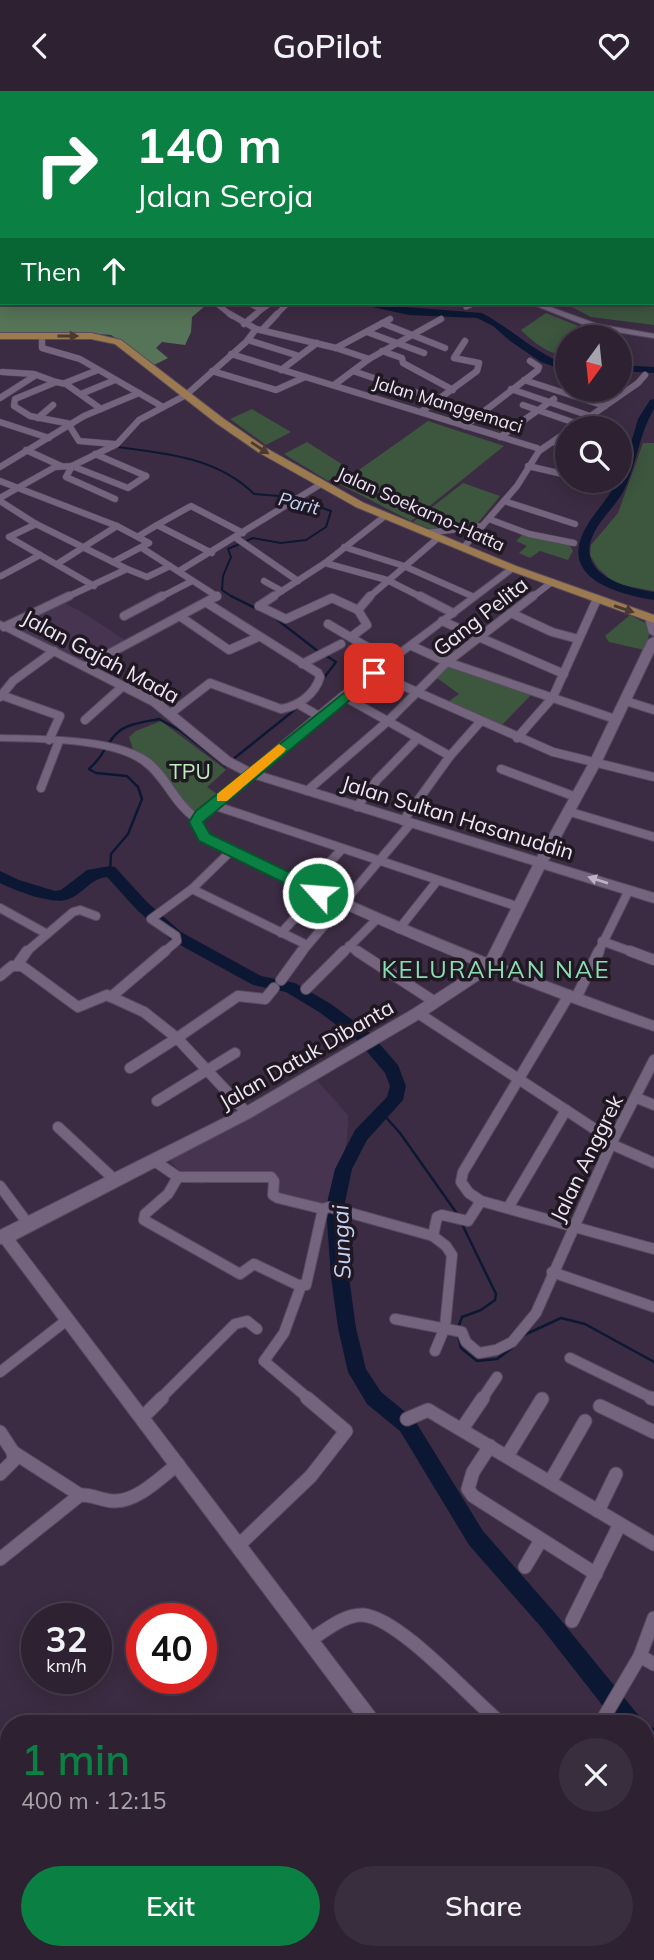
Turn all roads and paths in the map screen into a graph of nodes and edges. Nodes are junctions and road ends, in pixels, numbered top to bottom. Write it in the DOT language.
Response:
graph roads {
  1 [pos="218,305"];
  2 [pos="252,305"];
  3 [pos="268,305"];
  4 [pos="286,305"];
  5 [pos="470,305"];
  6 [pos="538,305"];
  7 [pos="466,307"];
  8 [pos="261,310"];
  9 [pos="390,319"];
  10 [pos="441,319"];
  11 [pos="382,323"];
  12 [pos="244,324"];
  13 [pos="259,330"];
  14 [pos="367,332"];
  15 [pos="409,335"];
  16 [pos="0,336"];
  17 [pos="41,336"];
  18 [pos="654,336"];
  19 [pos="248,340"];
  20 [pos="465,341"];
  21 [pos="317,343"];
  22 [pos="395,343"];
  23 [pos="336,348"];
  24 [pos="445,348"];
  25 [pos="382,351"];
  26 [pos="425,353"];
  27 [pos="231,354"];
  28 [pos="299,356"];
  29 [pos="369,359"];
  30 [pos="530,361"];
  31 [pos="98,370"];
  32 [pos="281,370"];
  33 [pos="212,371"];
  34 [pos="353,371"];
  35 [pos="1,373"];
  36 [pos="37,374"];
  37 [pos="645,375"];
  38 [pos="305,377"];
  39 [pos="115,380"];
  40 [pos="524,380"];
  41 [pos="56,382"];
  42 [pos="65,383"];
  43 [pos="334,385"];
  44 [pos="511,389"];
  45 [pos="453,390"];
  46 [pos="555,392"];
  47 [pos="139,393"];
  48 [pos="81,394"];
  49 [pos="186,395"];
  50 [pos="1,398"];
  51 [pos="555,398"];
  52 [pos="439,400"];
  53 [pos="550,402"];
  54 [pos="594,403"];
  55 [pos="53,405"];
  56 [pos="523,405"];
  57 [pos="605,406"];
  58 [pos="163,407"];
  59 [pos="100,409"];
  60 [pos="539,411"];
  61 [pos="421,412"];
  62 [pos="590,416"];
  63 [pos="38,418"];
  64 [pos="555,418"];
  65 [pos="0,422"];
  66 [pos="68,425"];
  67 [pos="465,426"];
  68 [pos="500,437"];
  69 [pos="49,438"];
  70 [pos="555,440"];
  71 [pos="552,442"];
  72 [pos="555,443"];
  73 [pos="115,445"];
  74 [pos="26,450"];
  75 [pos="538,451"];
  76 [pos="0,454"];
  77 [pos="95,454"];
  78 [pos="13,459"];
  79 [pos="61,466"];
  80 [pos="72,466"];
  81 [pos="528,466"];
  82 [pos="0,467"];
  83 [pos="555,472"];
  84 [pos="0,481"];
  85 [pos="321,484"];
  86 [pos="20,488"];
  87 [pos="115,499"];
  88 [pos="0,500"];
  89 [pos="504,501"];
  90 [pos="385,516"];
  91 [pos="489,519"];
  92 [pos="36,524"];
  93 [pos="575,524"];
  94 [pos="157,525"];
  95 [pos="117,526"];
  96 [pos="482,526"];
  97 [pos="426,533"];
  98 [pos="139,536"];
  99 [pos="9,537"];
  100 [pos="438,538"];
  101 [pos="240,539"];
  102 [pos="0,541"];
  103 [pos="574,543"];
  104 [pos="344,547"];
  105 [pos="464,547"];
  106 [pos="84,548"];
  107 [pos="142,548"];
  108 [pos="212,553"];
  109 [pos="40,555"];
  110 [pos="114,562"];
  111 [pos="325,563"];
  112 [pos="57,564"];
  113 [pos="170,566"];
  114 [pos="404,566"];
  115 [pos="512,568"];
  116 [pos="127,569"];
  117 [pos="179,571"];
  118 [pos="1,576"];
  119 [pos="387,580"];
  120 [pos="192,581"];
  121 [pos="264,581"];
  122 [pos="298,581"];
  123 [pos="552,582"];
  124 [pos="94,586"];
  125 [pos="282,591"];
  126 [pos="474,597"];
  127 [pos="597,599"];
  128 [pos="207,603"];
  129 [pos="358,610"];
  130 [pos="453,613"];
  131 [pos="511,614"];
  132 [pos="124,616"];
  133 [pos="181,617"];
  134 [pos="652,619"];
  135 [pos="442,621"];
  136 [pos="328,624"];
  137 [pos="1,626"];
  138 [pos="654,633"];
  139 [pos="351,636"];
  140 [pos="258,637"];
  141 [pos="478,637"];
  142 [pos="578,639"];
  143 [pos="654,640"];
  144 [pos="341,644"];
  145 [pos="412,646"];
  146 [pos="54,651"];
  147 [pos="391,661"];
  148 [pos="447,662"];
  149 [pos="302,664"];
  150 [pos="86,666"];
  151 [pos="374,673"];
  152 [pos="564,674"];
  153 [pos="0,676"];
  154 [pos="13,681"];
  155 [pos="123,686"];
  156 [pos="418,693"];
  157 [pos="1,694"];
  158 [pos="344,696"];
  159 [pos="553,697"];
  160 [pos="626,701"];
  161 [pos="300,705"];
  162 [pos="654,710"];
  163 [pos="171,713"];
  164 [pos="319,716"];
  165 [pos="615,719"];
  166 [pos="85,720"];
  167 [pos="388,721"];
  168 [pos="480,722"];
  169 [pos="0,738"];
  170 [pos="418,738"];
  171 [pos="517,739"];
  172 [pos="54,740"];
  173 [pos="450,756"];
  174 [pos="596,761"];
  175 [pos="501,769"];
  176 [pos="250,773"];
  177 [pos="654,777"];
  178 [pos="41,788"];
  179 [pos="307,791"];
  180 [pos="576,797"];
  181 [pos="213,805"];
  182 [pos="357,807"];
  183 [pos="567,811"];
  184 [pos="198,819"];
  185 [pos="407,822"];
  186 [pos="654,837"];
  187 [pos="342,849"];
  188 [pos="231,851"];
  189 [pos="380,862"];
  190 [pos="542,863"];
  191 [pos="437,881"];
  192 [pos="307,887"];
  193 [pos="192,889"];
  194 [pos="629,890"];
  195 [pos="318,893"];
  196 [pos="654,898"];
  197 [pos="343,905"];
  198 [pos="519,907"];
  199 [pos="0,908"];
  200 [pos="96,916"];
  201 [pos="376,920"];
  202 [pos="399,929"];
  203 [pos="281,933"];
  204 [pos="47,935"];
  205 [pos="602,941"];
  206 [pos="305,944"];
  207 [pos="349,946"];
  208 [pos="654,960"];
  209 [pos="17,965"];
  210 [pos="489,966"];
  211 [pos="0,976"];
  212 [pos="306,989"];
  213 [pos="572,996"];
  214 [pos="111,997"];
  215 [pos="435,1002"];
  216 [pos="418,1013"];
  217 [pos="654,1026"];
  218 [pos="177,1038"];
  219 [pos="235,1053"];
  220 [pos="654,1060"];
  221 [pos="130,1068"];
  222 [pos="208,1071"];
  223 [pos="520,1080"];
  224 [pos="637,1098"];
  225 [pos="157,1101"];
  226 [pos="654,1105"];
  227 [pos="566,1110"];
  228 [pos="247,1113"];
  229 [pos="58,1127"];
  230 [pos="612,1142"];
  231 [pos="156,1162"];
  232 [pos="654,1163"];
  233 [pos="178,1177"];
  234 [pos="116,1181"];
  235 [pos="0,1186"];
  236 [pos="481,1201"];
  237 [pos="326,1208"];
  238 [pos="508,1208"];
  239 [pos="29,1225"];
  240 [pos="573,1226"];
  241 [pos="433,1236"];
  242 [pos="2,1237"];
  243 [pos="654,1249"];
  244 [pos="552,1272"];
  245 [pos="301,1286"];
  246 [pos="654,1307"];
  247 [pos="395,1319"];
  248 [pos="67,1320"];
  249 [pos="444,1327"];
  250 [pos="257,1329"];
  251 [pos="435,1351"];
  252 [pos="570,1358"];
  253 [pos="0,1372"];
  254 [pos="497,1377"];
  255 [pos="542,1399"];
  256 [pos="654,1399"];
  257 [pos="600,1406"];
  258 [pos="142,1418"];
  259 [pos="407,1419"];
  260 [pos="585,1421"];
  261 [pos="462,1429"];
  262 [pos="0,1432"];
  263 [pos="654,1432"];
  264 [pos="490,1446"];
  265 [pos="13,1452"];
  266 [pos="507,1456"];
  267 [pos="178,1464"];
  268 [pos="0,1474"];
  269 [pos="616,1474"];
  270 [pos="550,1482"];
  271 [pos="80,1495"];
  272 [pos="598,1511"];
  273 [pos="620,1524"];
  274 [pos="541,1540"];
  275 [pos="654,1544"];
  276 [pos="239,1545"];
  277 [pos="0,1559"];
  278 [pos="525,1567"];
  279 [pos="596,1574"];
  280 [pos="654,1618"];
  281 [pos="572,1621"];
  282 [pos="310,1640"];
  283 [pos="640,1656"];
  284 [pos="654,1664"];
  285 [pos="366,1715"];
  286 [pos="489,1715"];
  287 [pos="605,1715"];
  1 -- 12 [label="street"];
  2 -- 8 [label="street"];
  3 -- 8 [label="street"];
  4 -- 13 [label="street"];
  5 -- 7 [label="street"];
  6 -- 18 [label="street"];
  8 -- 12 [label="street"];
  9 -- 11 [label="street"];
  10 -- 15 [label="street"];
  11 -- 14 [label="street"];
  11 -- 15 [label="street"];
  12 -- 13 [label="street"];
  13 -- 19 [label="street"];
  13 -- 21 [label="street"];
  14 -- 22 [label="street"];
  14 -- 23 [label="street"];
  15 -- 22 [label="street"];
  15 -- 24 [label="street"];
  16 -- 17 [label="highway, Jalan Soekarno-Hatta"];
  17 -- 31 [label="street"];
  17 -- 49 [label="highway, Jalan Soekarno-Hatta, one-way"];
  19 -- 27 [label="street"];
  19 -- 28 [label="street"];
  20 -- 45 [label="street"];
  21 -- 23 [label="street"];
  21 -- 28 [label="street"];
  22 -- 25 [label="street"];
  22 -- 26 [label="street"];
  23 -- 29 [label="street"];
  25 -- 29 [label="street"];
  25 -- 45 [label="street"];
  27 -- 32 [label="street, Jalan Manggemaci"];
  27 -- 33 [label="street"];
  28 -- 32 [label="street"];
  29 -- 34 [label="street"];
  30 -- 40 [label="street"];
  31 -- 39 [label="street"];
  31 -- 42 [label="street"];
  32 -- 38 [label="street, Jalan Manggemaci"];
  33 -- 38 [label="street"];
  33 -- 49 [label="street"];
  34 -- 43 [label="street"];
  34 -- 52 [label="street"];
  35 -- 36 [label="street"];
  36 -- 41 [label="street"];
  36 -- 50 [label="street"];
  37 -- 57 [label="street"];
  38 -- 43 [label="street, Jalan Manggemaci"];
  39 -- 47 [label="street"];
  39 -- 48 [label="street"];
  40 -- 44 [label="street"];
  40 -- 46 [label="street"];
  41 -- 42 [label="street"];
  41 -- 63 [label="street"];
  42 -- 48 [label="street"];
  43 -- 61 [label="street, Jalan Manggemaci"];
  44 -- 53 [label="street"];
  44 -- 67 [label="street"];
  45 -- 52 [label="street"];
  47 -- 58 [label="street"];
  47 -- 59 [label="street"];
  48 -- 59 [label="street"];
  49 -- 58 [label="street"];
  49 -- 85 [label="highway, Jalan Soekarno-Hatta, one-way"];
  51 -- 53 [label="street"];
  52 -- 61 [label="street"];
  53 -- 60 [label="street"];
  53 -- 62 [label="street"];
  54 -- 57 [label="street"];
  55 -- 63 [label="street"];
  56 -- 60 [label="street"];
  57 -- 62 [label="street"];
  58 -- 73 [label="street"];
  59 -- 66 [label="street"];
  60 -- 64 [label="street"];
  60 -- 68 [label="street"];
  61 -- 67 [label="street, Jalan Manggemaci"];
  63 -- 66 [label="street"];
  65 -- 69 [label="street"];
  66 -- 69 [label="street"];
  66 -- 73 [label="street"];
  67 -- 68 [label="street, Jalan Manggemaci"];
  68 -- 75 [label="street, Jalan Manggemaci"];
  69 -- 74 [label="street"];
  70 -- 71 [label="street"];
  71 -- 72 [label="street"];
  71 -- 75 [label="street"];
  73 -- 77 [label="street"];
  74 -- 78 [label="street"];
  74 -- 79 [label="street"];
  75 -- 81 [label="street, Jalan Manggemaci"];
  76 -- 78 [label="street"];
  77 -- 80 [label="street"];
  77 -- 80 [label="street"];
  78 -- 82 [label="street"];
  79 -- 80 [label="street"];
  79 -- 86 [label="street"];
  80 -- 87 [label="street"];
  81 -- 83 [label="street"];
  81 -- 89 [label="street, Jalan Manggemaci"];
  84 -- 86 [label="street"];
  85 -- 90 [label="highway, Jalan Soekarno-Hatta"];
  85 -- 101 [label="street"];
  86 -- 88 [label="street"];
  86 -- 95 [label="street"];
  88 -- 92 [label="street"];
  89 -- 91 [label="street, Jalan Manggemaci"];
  89 -- 93 [label="street"];
  90 -- 97 [label="highway, Jalan Soekarno-Hatta"];
  90 -- 104 [label="street"];
  91 -- 96 [label="street, Jalan Manggemaci"];
  91 -- 103 [label="street"];
  92 -- 99 [label="street"];
  92 -- 106 [label="street"];
  94 -- 98 [label="street"];
  94 -- 101 [label="street"];
  94 -- 108 [label="street"];
  95 -- 98 [label="street"];
  95 -- 106 [label="street"];
  96 -- 97 [label="street"];
  96 -- 105 [label="street, Jalan Manggemaci"];
  97 -- 100 [label="highway, Jalan Soekarno-Hatta"];
  98 -- 107 [label="street"];
  99 -- 102 [label="street"];
  99 -- 109 [label="street"];
  100 -- 105 [label="highway, Jalan Soekarno-Hatta"];
  100 -- 114 [label="street"];
  101 -- 108 [label="street"];
  101 -- 122 [label="street"];
  104 -- 111 [label="street"];
  104 -- 114 [label="street"];
  105 -- 115 [label="highway, Jalan Soekarno-Hatta"];
  106 -- 110 [label="street"];
  106 -- 112 [label="street"];
  107 -- 110 [label="street"];
  107 -- 113 [label="street"];
  108 -- 117 [label="street"];
  109 -- 112 [label="street"];
  109 -- 118 [label="street"];
  110 -- 116 [label="street"];
  111 -- 119 [label="street"];
  111 -- 122 [label="street"];
  112 -- 124 [label="street"];
  113 -- 116 [label="street"];
  113 -- 117 [label="street"];
  114 -- 119 [label="street"];
  114 -- 126 [label="street"];
  115 -- 123 [label="highway, Jalan Soekarno-Hatta"];
  115 -- 126 [label="street"];
  116 -- 124 [label="street"];
  117 -- 120 [label="street"];
  119 -- 129 [label="street"];
  119 -- 130 [label="street"];
  120 -- 128 [label="street"];
  120 -- 132 [label="street"];
  121 -- 125 [label="street"];
  122 -- 125 [label="street"];
  123 -- 127 [label="highway, Jalan Soekarno-Hatta"];
  123 -- 131 [label="street, Gang Pelita"];
  124 -- 137 [label="street"];
  125 -- 129 [label="street"];
  126 -- 130 [label="street"];
  127 -- 134 [label="highway, Jalan Soekarno-Hatta, one-way"];
  127 -- 142 [label="street"];
  128 -- 133 [label="street"];
  128 -- 140 [label="street"];
  129 -- 139 [label="street"];
  130 -- 135 [label="street"];
  131 -- 141 [label="street, Gang Pelita"];
  131 -- 142 [label="street"];
  133 -- 140 [label="street"];
  133 -- 150 [label="street"];
  134 -- 138 [label="main road"];
  135 -- 141 [label="street"];
  135 -- 145 [label="street"];
  136 -- 139 [label="street"];
  137 -- 146 [label="main road, Jalan Gajah Mada"];
  139 -- 147 [label="street"];
  140 -- 149 [label="street"];
  141 -- 148 [label="street, Gang Pelita"];
  141 -- 152 [label="street"];
  142 -- 152 [label="street"];
  143 -- 160 [label="main road, Jalan Datuk Dibanta"];
  144 -- 149 [label="street"];
  145 -- 147 [label="street"];
  145 -- 148 [label="street"];
  146 -- 150 [label="main road, Jalan Gajah Mada"];
  146 -- 154 [label="street"];
  147 -- 151 [label="street"];
  148 -- 156 [label="street, Gang Pelita"];
  148 -- 159 [label="street"];
  149 -- 161 [label="street"];
  150 -- 155 [label="main road, Jalan Gajah Mada"];
  151 -- 156 [label="street"];
  151 -- 158 [label="street"];
  152 -- 159 [label="street"];
  153 -- 154 [label="street"];
  154 -- 157 [label="street"];
  155 -- 163 [label="main road, Jalan Gajah Mada"];
  155 -- 166 [label="street"];
  156 -- 167 [label="street, Gang Pelita"];
  156 -- 168 [label="street"];
  157 -- 172 [label="street"];
  158 -- 164 [label="street"];
  158 -- 167 [label="street"];
  159 -- 165 [label="street"];
  159 -- 171 [label="street"];
  160 -- 162 [label="street"];
  160 -- 165 [label="main road, Jalan Datuk Dibanta"];
  161 -- 163 [label="street"];
  161 -- 164 [label="street"];
  163 -- 176 [label="main road, Jalan Gajah Mada"];
  164 -- 176 [label="street"];
  165 -- 174 [label="main road, Jalan Datuk Dibanta"];
  167 -- 170 [label="street"];
  167 -- 179 [label="street, Gang Pelita"];
  168 -- 171 [label="street"];
  168 -- 173 [label="street"];
  169 -- 172 [label="street"];
  170 -- 173 [label="street"];
  170 -- 182 [label="street"];
  171 -- 174 [label="street"];
  172 -- 178 [label="street"];
  172 -- 184 [label="street"];
  173 -- 185 [label="street"];
  174 -- 177 [label="street"];
  174 -- 180 [label="main road, Jalan Datuk Dibanta"];
  175 -- 180 [label="street"];
  176 -- 179 [label="main road, Jalan Sultan Hasanuddin"];
  176 -- 181 [label="street"];
  179 -- 182 [label="main road, Jalan Sultan Hasanuddin"];
  180 -- 183 [label="main road, Jalan Datuk Dibanta"];
  181 -- 184 [label="street"];
  181 -- 187 [label="street"];
  182 -- 185 [label="main road, Jalan Sultan Hasanuddin"];
  183 -- 186 [label="street"];
  183 -- 190 [label="main road, Jalan Datuk Dibanta"];
  184 -- 188 [label="street"];
  185 -- 189 [label="street"];
  185 -- 190 [label="main road, Jalan Sultan Hasanuddin"];
  187 -- 189 [label="street"];
  187 -- 192 [label="street"];
  188 -- 192 [label="street"];
  188 -- 193 [label="street"];
  189 -- 191 [label="street"];
  189 -- 197 [label="street"];
  194 -- 190 [label="main road, Jalan Sultan Hasanuddin, one-way"];
  190 -- 198 [label="main road, Jalan Datuk Dibanta"];
  191 -- 198 [label="street"];
  191 -- 202 [label="street"];
  192 -- 195 [label="street"];
  193 -- 203 [label="street"];
  193 -- 214 [label="street"];
  194 -- 196 [label="main road, Jalan Sultan Hasanuddin"];
  194 -- 205 [label="street"];
  195 -- 197 [label="street"];
  195 -- 203 [label="street"];
  197 -- 201 [label="street"];
  197 -- 206 [label="street"];
  198 -- 210 [label="main road, Jalan Datuk Dibanta"];
  199 -- 204 [label="street"];
  200 -- 204 [label="street"];
  201 -- 202 [label="street"];
  201 -- 207 [label="street"];
  202 -- 210 [label="street"];
  203 -- 206 [label="street"];
  204 -- 209 [label="street"];
  205 -- 208 [label="street"];
  205 -- 213 [label="street"];
  206 -- 218 [label="street"];
  207 -- 212 [label="street"];
  207 -- 215 [label="street"];
  209 -- 211 [label="street"];
  209 -- 214 [label="street"];
  210 -- 213 [label="street"];
  210 -- 215 [label="main road, Jalan Datuk Dibanta"];
  213 -- 217 [label="street"];
  213 -- 223 [label="street"];
  214 -- 218 [label="street"];
  215 -- 216 [label="main road, Jalan Datuk Dibanta"];
  216 -- 223 [label="street"];
  216 -- 228 [label="main road, Jalan Datuk Dibanta"];
  218 -- 221 [label="street"];
  218 -- 222 [label="street"];
  219 -- 222 [label="street"];
  220 -- 224 [label="street, Jalan Anggrek"];
  222 -- 225 [label="street"];
  222 -- 228 [label="street"];
  223 -- 227 [label="street"];
  223 -- 236 [label="street"];
  224 -- 226 [label="street"];
  224 -- 230 [label="street, Jalan Anggrek"];
  227 -- 230 [label="street"];
  227 -- 238 [label="street"];
  228 -- 231 [label="main road, Jalan Datuk Dibanta"];
  229 -- 234 [label="street"];
  230 -- 232 [label="street"];
  230 -- 240 [label="street, Jalan Anggrek"];
  231 -- 233 [label="street"];
  231 -- 234 [label="main road, Jalan Datuk Dibanta"];
  233 -- 237 [label="street"];
  233 -- 245 [label="street"];
  234 -- 239 [label="main road, Jalan Datuk Dibanta"];
  235 -- 239 [label="street"];
  236 -- 238 [label="street"];
  236 -- 241 [label="street"];
  237 -- 241 [label="street"];
  237 -- 245 [label="street"];
  238 -- 240 [label="street"];
  239 -- 242 [label="main road, Jalan Datuk Dibanta"];
  240 -- 243 [label="street"];
  240 -- 244 [label="street, Jalan Anggrek"];
  241 -- 249 [label="street"];
  242 -- 248 [label="street"];
  244 -- 246 [label="street"];
  244 -- 249 [label="street, Jalan Anggrek"];
  245 -- 276 [label="street"];
  247 -- 249 [label="street"];
  248 -- 253 [label="street"];
  248 -- 258 [label="street"];
  249 -- 251 [label="street"];
  250 -- 258 [label="street"];
  252 -- 256 [label="street"];
  254 -- 261 [label="street"];
  255 -- 266 [label="street"];
  257 -- 263 [label="street"];
  258 -- 267 [label="street"];
  259 -- 261 [label="street"];
  260 -- 270 [label="street"];
  261 -- 264 [label="street"];
  262 -- 265 [label="street"];
  264 -- 266 [label="street"];
  264 -- 274 [label="street"];
  265 -- 268 [label="street"];
  265 -- 271 [label="street"];
  266 -- 270 [label="street"];
  267 -- 271 [label="street"];
  267 -- 276 [label="street"];
  269 -- 272 [label="street"];
  270 -- 272 [label="street"];
  271 -- 277 [label="street"];
  272 -- 273 [label="street"];
  273 -- 275 [label="street"];
  273 -- 279 [label="street"];
  274 -- 278 [label="street"];
  274 -- 279 [label="street"];
  276 -- 282 [label="street"];
  279 -- 281 [label="street"];
  280 -- 283 [label="street"];
  282 -- 285 [label="street"];
  282 -- 286 [label="street"];
  283 -- 284 [label="street"];
  283 -- 287 [label="street"];
}
